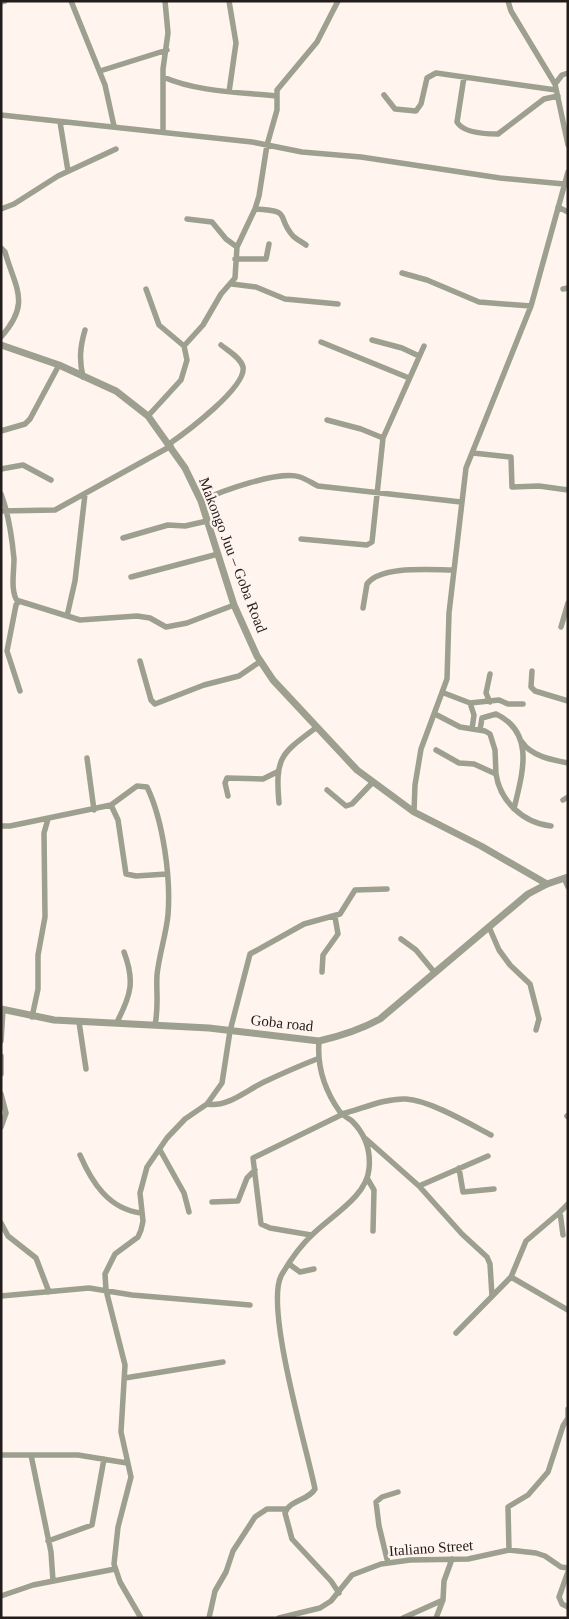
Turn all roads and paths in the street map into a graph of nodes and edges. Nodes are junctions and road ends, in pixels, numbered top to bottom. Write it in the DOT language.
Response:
graph roads {
  1 [pos="71,1"];
  2 [pos="166,1"];
  3 [pos="229,1"];
  4 [pos="338,1"];
  5 [pos="508,1"];
  6 [pos="167,50"];
  7 [pos="100,71"];
  8 [pos="568,73"];
  9 [pos="163,77"];
  10 [pos="464,77"];
  11 [pos="556,90"];
  12 [pos="229,92"];
  13 [pos="384,95"];
  14 [pos="276,96"];
  15 [pos="1,115"];
  16 [pos="60,122"];
  17 [pos="114,126"];
  18 [pos="163,132"];
  19 [pos="567,134"];
  20 [pos="267,145"];
  21 [pos="568,145"];
  22 [pos="116,149"];
  23 [pos="68,171"];
  24 [pos="568,172"];
  25 [pos="564,184"];
  26 [pos="558,207"];
  27 [pos="255,209"];
  28 [pos="1,210"];
  29 [pos="568,212"];
  30 [pos="187,219"];
  31 [pos="269,244"];
  32 [pos="306,245"];
  33 [pos="237,247"];
  34 [pos="1,248"];
  35 [pos="235,259"];
  36 [pos="402,273"];
  37 [pos="232,284"];
  38 [pos="146,289"];
  39 [pos="338,304"];
  40 [pos="531,306"];
  41 [pos="85,330"];
  42 [pos="1,337"];
  43 [pos="372,340"];
  44 [pos="321,342"];
  45 [pos="1,345"];
  46 [pos="220,345"];
  47 [pos="184,346"];
  48 [pos="424,346"];
  49 [pos="419,356"];
  50 [pos="59,365"];
  51 [pos="83,377"];
  52 [pos="409,378"];
  53 [pos="148,416"];
  54 [pos="327,420"];
  55 [pos="1,431"];
  56 [pos="383,438"];
  57 [pos="170,445"];
  58 [pos="473,453"];
  59 [pos="1,469"];
  60 [pos="51,480"];
  61 [pos="568,490"];
  62 [pos="1,494"];
  63 [pos="85,494"];
  64 [pos="378,494"];
  65 [pos="201,500"];
  66 [pos="461,502"];
  67 [pos="4,511"];
  68 [pos="207,521"];
  69 [pos="123,538"];
  70 [pos="301,539"];
  71 [pos="218,554"];
  72 [pos="453,570"];
  73 [pos="131,577"];
  74 [pos="18,602"];
  75 [pos="568,603"];
  76 [pos="234,605"];
  77 [pos="363,608"];
  78 [pos="67,616"];
  79 [pos="561,627"];
  80 [pos="261,661"];
  81 [pos="140,662"];
  82 [pos="532,671"];
  83 [pos="490,674"];
  84 [pos="20,691"];
  85 [pos="444,693"];
  86 [pos="568,701"];
  87 [pos="490,702"];
  88 [pos="470,703"];
  89 [pos="523,704"];
  90 [pos="435,714"];
  91 [pos="317,727"];
  92 [pos="472,729"];
  93 [pos="480,730"];
  94 [pos="522,742"];
  95 [pos="436,750"];
  96 [pos="87,758"];
  97 [pos="568,763"];
  98 [pos="277,772"];
  99 [pos="496,774"];
  100 [pos="373,782"];
  101 [pos="327,790"];
  102 [pos="228,796"];
  103 [pos="279,803"];
  104 [pos="111,805"];
  105 [pos="514,808"];
  106 [pos="94,810"];
  107 [pos="414,812"];
  108 [pos="48,819"];
  109 [pos="1,826"];
  110 [pos="551,826"];
  111 [pos="167,874"];
  112 [pos="566,878"];
  113 [pos="548,884"];
  114 [pos="568,887"];
  115 [pos="387,889"];
  116 [pos="335,917"];
  117 [pos="489,927"];
  118 [pos="402,939"];
  119 [pos="124,952"];
  120 [pos="322,972"];
  121 [pos="435,973"];
  122 [pos="2,1009"];
  123 [pos="32,1018"];
  124 [pos="79,1022"];
  125 [pos="117,1022"];
  126 [pos="155,1025"];
  127 [pos="536,1030"];
  128 [pos="230,1031"];
  129 [pos="1,1041"];
  130 [pos="319,1041"];
  131 [pos="1,1056"];
  132 [pos="318,1059"];
  133 [pos="86,1069"];
  134 [pos="1,1074"];
  135 [pos="1,1094"];
  136 [pos="207,1104"];
  137 [pos="342,1114"];
  138 [pos="1,1127"];
  139 [pos="491,1135"];
  140 [pos="366,1140"];
  141 [pos="160,1150"];
  142 [pos="80,1155"];
  143 [pos="488,1156"];
  144 [pos="459,1168"];
  145 [pos="255,1170"];
  146 [pos="367,1178"];
  147 [pos="419,1186"];
  148 [pos="494,1189"];
  149 [pos="212,1202"];
  150 [pos="568,1204"];
  151 [pos="141,1212"];
  152 [pos="190,1212"];
  153 [pos="560,1212"];
  154 [pos="1,1223"];
  155 [pos="373,1231"];
  156 [pos="311,1235"];
  157 [pos="563,1235"];
  158 [pos="289,1264"];
  159 [pos="314,1269"];
  160 [pos="510,1277"];
  161 [pos="106,1290"];
  162 [pos="49,1292"];
  163 [pos="1,1296"];
  164 [pos="492,1296"];
  165 [pos="250,1305"];
  166 [pos="568,1310"];
  167 [pos="456,1333"];
  168 [pos="223,1362"];
  169 [pos="125,1378"];
  170 [pos="568,1409"];
  171 [pos="568,1417"];
  172 [pos="1,1455"];
  173 [pos="31,1455"];
  174 [pos="104,1459"];
  175 [pos="127,1463"];
  176 [pos="398,1492"];
  177 [pos="286,1509"];
  178 [pos="48,1541"];
  179 [pos="509,1550"];
  180 [pos="452,1559"];
  181 [pos="388,1563"];
  182 [pos="568,1568"];
  183 [pos="115,1570"];
  184 [pos="568,1572"];
  185 [pos="53,1581"];
  186 [pos="339,1593"];
  187 [pos="1,1596"];
  188 [pos="443,1600"];
  189 [pos="568,1607"];
  190 [pos="313,1615"];
  191 [pos="141,1618"];
  192 [pos="209,1618"];
  193 [pos="279,1618"];
  194 [pos="403,1618"];
  195 [pos="436,1618"];
  1 -- 7 [label="street"];
  2 -- 6 [label="street"];
  3 -- 12 [label="street"];
  4 -- 14 [label="street"];
  5 -- 11 [label="street"];
  6 -- 7 [label="street"];
  6 -- 9 [label="street"];
  7 -- 17 [label="street"];
  8 -- 11 [label="street"];
  9 -- 12 [label="street"];
  9 -- 18 [label="street"];
  10 -- 11 [label="street"];
  10 -- 11 [label="street"];
  10 -- 13 [label="street"];
  11 -- 19 [label="street"];
  12 -- 14 [label="street"];
  14 -- 20 [label="street"];
  15 -- 16 [label="street"];
  16 -- 17 [label="street"];
  16 -- 23 [label="street"];
  17 -- 18 [label="street"];
  18 -- 20 [label="street"];
  19 -- 21 [label="street"];
  20 -- 25 [label="street"];
  20 -- 27 [label="street"];
  22 -- 23 [label="street"];
  23 -- 28 [label="street"];
  24 -- 25 [label="street"];
  25 -- 26 [label="street"];
  26 -- 29 [label="street"];
  26 -- 40 [label="street"];
  27 -- 32 [label="street"];
  27 -- 33 [label="street"];
  30 -- 33 [label="street"];
  31 -- 35 [label="street"];
  33 -- 35 [label="street"];
  34 -- 42 [label="street"];
  35 -- 37 [label="street"];
  36 -- 40 [label="street"];
  37 -- 39 [label="street"];
  37 -- 47 [label="street"];
  38 -- 47 [label="street"];
  40 -- 58 [label="street"];
  41 -- 51 [label="street"];
  43 -- 49 [label="street"];
  44 -- 52 [label="street"];
  45 -- 50 [label="street, Makongo Juu – Goba Road"];
  46 -- 57 [label="street"];
  47 -- 53 [label="street"];
  48 -- 49 [label="street"];
  49 -- 52 [label="street"];
  50 -- 51 [label="street, Makongo Juu – Goba Road"];
  50 -- 55 [label="street"];
  51 -- 53 [label="street, Makongo Juu – Goba Road"];
  52 -- 56 [label="street"];
  53 -- 57 [label="street, Makongo Juu – Goba Road"];
  54 -- 56 [label="street"];
  56 -- 64 [label="street"];
  57 -- 63 [label="street"];
  57 -- 65 [label="street, Makongo Juu – Goba Road"];
  58 -- 61 [label="street"];
  58 -- 66 [label="street"];
  59 -- 60 [label="street"];
  62 -- 67 [label="street"];
  63 -- 67 [label="street"];
  63 -- 78 [label="street"];
  64 -- 65 [label="street"];
  64 -- 66 [label="street"];
  64 -- 70 [label="street"];
  65 -- 68 [label="street, Makongo Juu – Goba Road"];
  66 -- 72 [label="street"];
  67 -- 74 [label="street"];
  68 -- 69 [label="street"];
  68 -- 71 [label="street, Makongo Juu – Goba Road"];
  71 -- 73 [label="street"];
  71 -- 76 [label="street, Makongo Juu – Goba Road"];
  72 -- 77 [label="street"];
  72 -- 85 [label="street"];
  74 -- 78 [label="street"];
  74 -- 84 [label="street"];
  75 -- 79 [label="street"];
  76 -- 78 [label="street"];
  76 -- 80 [label="street, Makongo Juu – Goba Road"];
  80 -- 81 [label="street"];
  80 -- 91 [label="street, Makongo Juu – Goba Road"];
  82 -- 86 [label="street"];
  83 -- 87 [label="street"];
  85 -- 88 [label="street"];
  85 -- 90 [label="street"];
  87 -- 88 [label="street"];
  87 -- 89 [label="street"];
  88 -- 92 [label="street"];
  90 -- 92 [label="street"];
  90 -- 107 [label="street"];
  91 -- 98 [label="street"];
  91 -- 100 [label="street, Makongo Juu – Goba Road"];
  92 -- 93 [label="street"];
  93 -- 94 [label="street"];
  93 -- 99 [label="street"];
  94 -- 97 [label="street"];
  94 -- 105 [label="street"];
  95 -- 99 [label="street"];
  96 -- 106 [label="street"];
  98 -- 102 [label="street"];
  98 -- 103 [label="street"];
  99 -- 105 [label="street"];
  100 -- 101 [label="street"];
  100 -- 107 [label="street, Makongo Juu – Goba Road"];
  104 -- 106 [label="street"];
  104 -- 111 [label="street"];
  104 -- 111 [label="street"];
  105 -- 110 [label="street"];
  106 -- 108 [label="street"];
  107 -- 113 [label="street, Makongo Juu – Goba Road"];
  108 -- 109 [label="street"];
  108 -- 123 [label="street"];
  111 -- 126 [label="street"];
  112 -- 113 [label="street, Goba road"];
  112 -- 114 [label="street"];
  113 -- 117 [label="street, Goba road"];
  115 -- 116 [label="street"];
  116 -- 120 [label="street"];
  116 -- 128 [label="street"];
  117 -- 121 [label="street, Goba road"];
  117 -- 127 [label="street"];
  118 -- 121 [label="street"];
  119 -- 125 [label="street"];
  121 -- 130 [label="street, Goba road"];
  122 -- 123 [label="street, Goba road"];
  122 -- 129 [label="street"];
  123 -- 124 [label="street, Goba road"];
  124 -- 125 [label="street, Goba road"];
  124 -- 133 [label="street"];
  125 -- 126 [label="street, Goba road"];
  126 -- 128 [label="street, Goba road"];
  128 -- 130 [label="street, Goba road"];
  128 -- 136 [label="street"];
  130 -- 132 [label="street"];
  131 -- 134 [label="street"];
  132 -- 136 [label="street"];
  132 -- 137 [label="street"];
  135 -- 138 [label="street"];
  136 -- 141 [label="street"];
  137 -- 139 [label="street"];
  137 -- 140 [label="street"];
  137 -- 145 [label="street"];
  140 -- 146 [label="street"];
  140 -- 147 [label="street"];
  141 -- 151 [label="street"];
  141 -- 152 [label="street"];
  142 -- 151 [label="street"];
  143 -- 144 [label="street"];
  144 -- 147 [label="street"];
  144 -- 148 [label="street"];
  145 -- 149 [label="street"];
  145 -- 156 [label="street"];
  146 -- 155 [label="street"];
  146 -- 156 [label="street"];
  147 -- 164 [label="street"];
  150 -- 153 [label="street"];
  151 -- 161 [label="street"];
  153 -- 157 [label="street"];
  153 -- 160 [label="street"];
  154 -- 162 [label="street"];
  156 -- 158 [label="street"];
  158 -- 159 [label="street"];
  158 -- 177 [label="street"];
  160 -- 164 [label="street"];
  160 -- 166 [label="street"];
  161 -- 162 [label="street"];
  161 -- 165 [label="street"];
  161 -- 169 [label="street"];
  162 -- 163 [label="street"];
  164 -- 167 [label="street"];
  168 -- 169 [label="street"];
  169 -- 175 [label="street"];
  170 -- 171 [label="street"];
  171 -- 179 [label="street"];
  172 -- 173 [label="street"];
  173 -- 174 [label="street"];
  173 -- 178 [label="street"];
  174 -- 175 [label="street"];
  174 -- 178 [label="street"];
  175 -- 183 [label="street"];
  176 -- 181 [label="street"];
  177 -- 186 [label="street"];
  177 -- 192 [label="street"];
  178 -- 185 [label="street"];
  179 -- 180 [label="street, Italiano Street"];
  179 -- 182 [label="street, Italiano Street"];
  180 -- 181 [label="street, Italiano Street"];
  180 -- 188 [label="street"];
  181 -- 186 [label="street, Italiano Street"];
  183 -- 185 [label="street"];
  183 -- 191 [label="street"];
  184 -- 189 [label="street"];
  185 -- 187 [label="street"];
  186 -- 190 [label="street, Italiano Street"];
  188 -- 194 [label="street"];
  188 -- 195 [label="street"];
  190 -- 193 [label="street, Italiano Street"];
}
